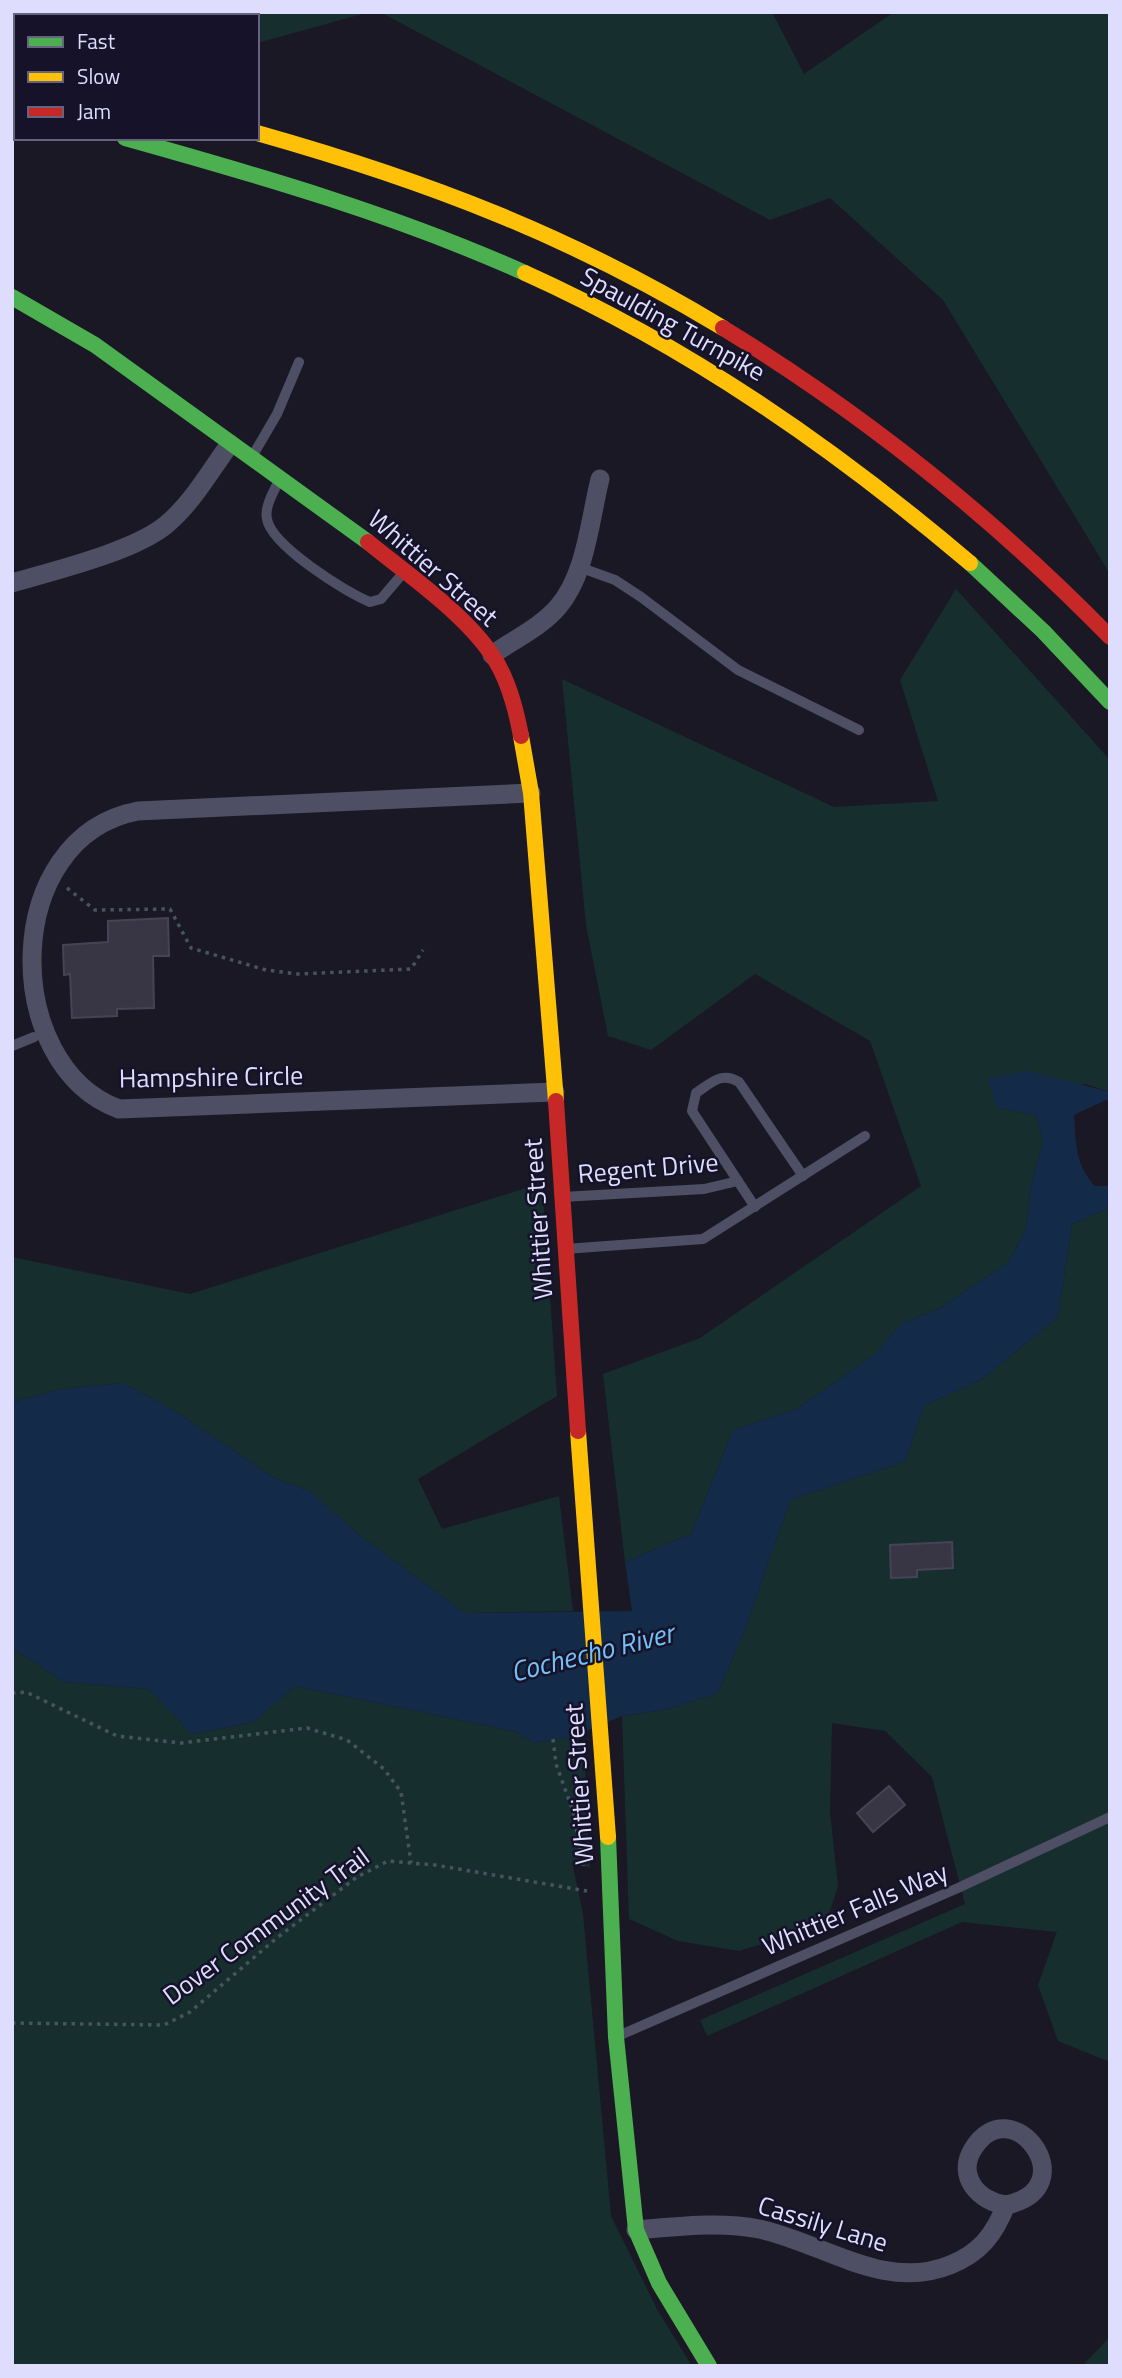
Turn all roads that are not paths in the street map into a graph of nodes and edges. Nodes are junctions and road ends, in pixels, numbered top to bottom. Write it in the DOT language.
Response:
graph roads {
  1 [pos="259,134"];
  2 [pos="132,140"];
  3 [pos="12,297"];
  4 [pos="299,362"];
  5 [pos="230,444"];
  6 [pos="251,458"];
  7 [pos="280,477"];
  8 [pos="600,479"];
  9 [pos="579,567"];
  10 [pos="405,572"];
  11 [pos="12,583"];
  12 [pos="1110,637"];
  13 [pos="492,655"];
  14 [pos="1110,702"];
  15 [pos="859,730"];
  16 [pos="531,793"];
  17 [pos="34,1037"];
  18 [pos="12,1046"];
  19 [pos="555,1092"];
  20 [pos="865,1136"];
  21 [pos="803,1176"];
  22 [pos="738,1181"];
  23 [pos="561,1197"];
  24 [pos="755,1207"];
  25 [pos="565,1249"];
  26 [pos="1110,1817"];
  27 [pos="616,2037"];
  28 [pos="1006,2206"];
  29 [pos="636,2230"];
  30 [pos="709,2366"];
  1 -- 12 [label="main road, Spaulding Turnpike"];
  2 -- 14 [label="main road, Spaulding Turnpike"];
  3 -- 5 [label="main road, Whittier Street"];
  4 -- 6 [label="lane"];
  5 -- 6 [label="main road, Whittier Street"];
  5 -- 11 [label="street"];
  6 -- 7 [label="main road, Whittier Street"];
  7 -- 10 [label="main road, Whittier Street"];
  7 -- 10 [label="lane"];
  8 -- 9 [label="street"];
  9 -- 13 [label="street"];
  9 -- 15 [label="lane"];
  10 -- 13 [label="main road, Whittier Street"];
  13 -- 16 [label="main road, Whittier Street"];
  16 -- 17 [label="street, Hampshire Circle"];
  16 -- 19 [label="main road, Whittier Street"];
  17 -- 18 [label="lane"];
  17 -- 19 [label="street, Hampshire Circle"];
  19 -- 23 [label="main road, Whittier Street"];
  20 -- 21 [label="lane"];
  21 -- 22 [label="lane, Regent Drive"];
  21 -- 24 [label="lane"];
  22 -- 23 [label="lane, Regent Drive"];
  22 -- 24 [label="lane, Regent Drive"];
  23 -- 25 [label="main road, Whittier Street"];
  24 -- 25 [label="lane"];
  25 -- 27 [label="main road, Whittier Street"];
  26 -- 27 [label="lane, Whittier Falls Way"];
  27 -- 29 [label="main road, Whittier Street"];
  28 -- 29 [label="street, Cassily Lane"];
  29 -- 30 [label="main road, Whittier Street"];
}
